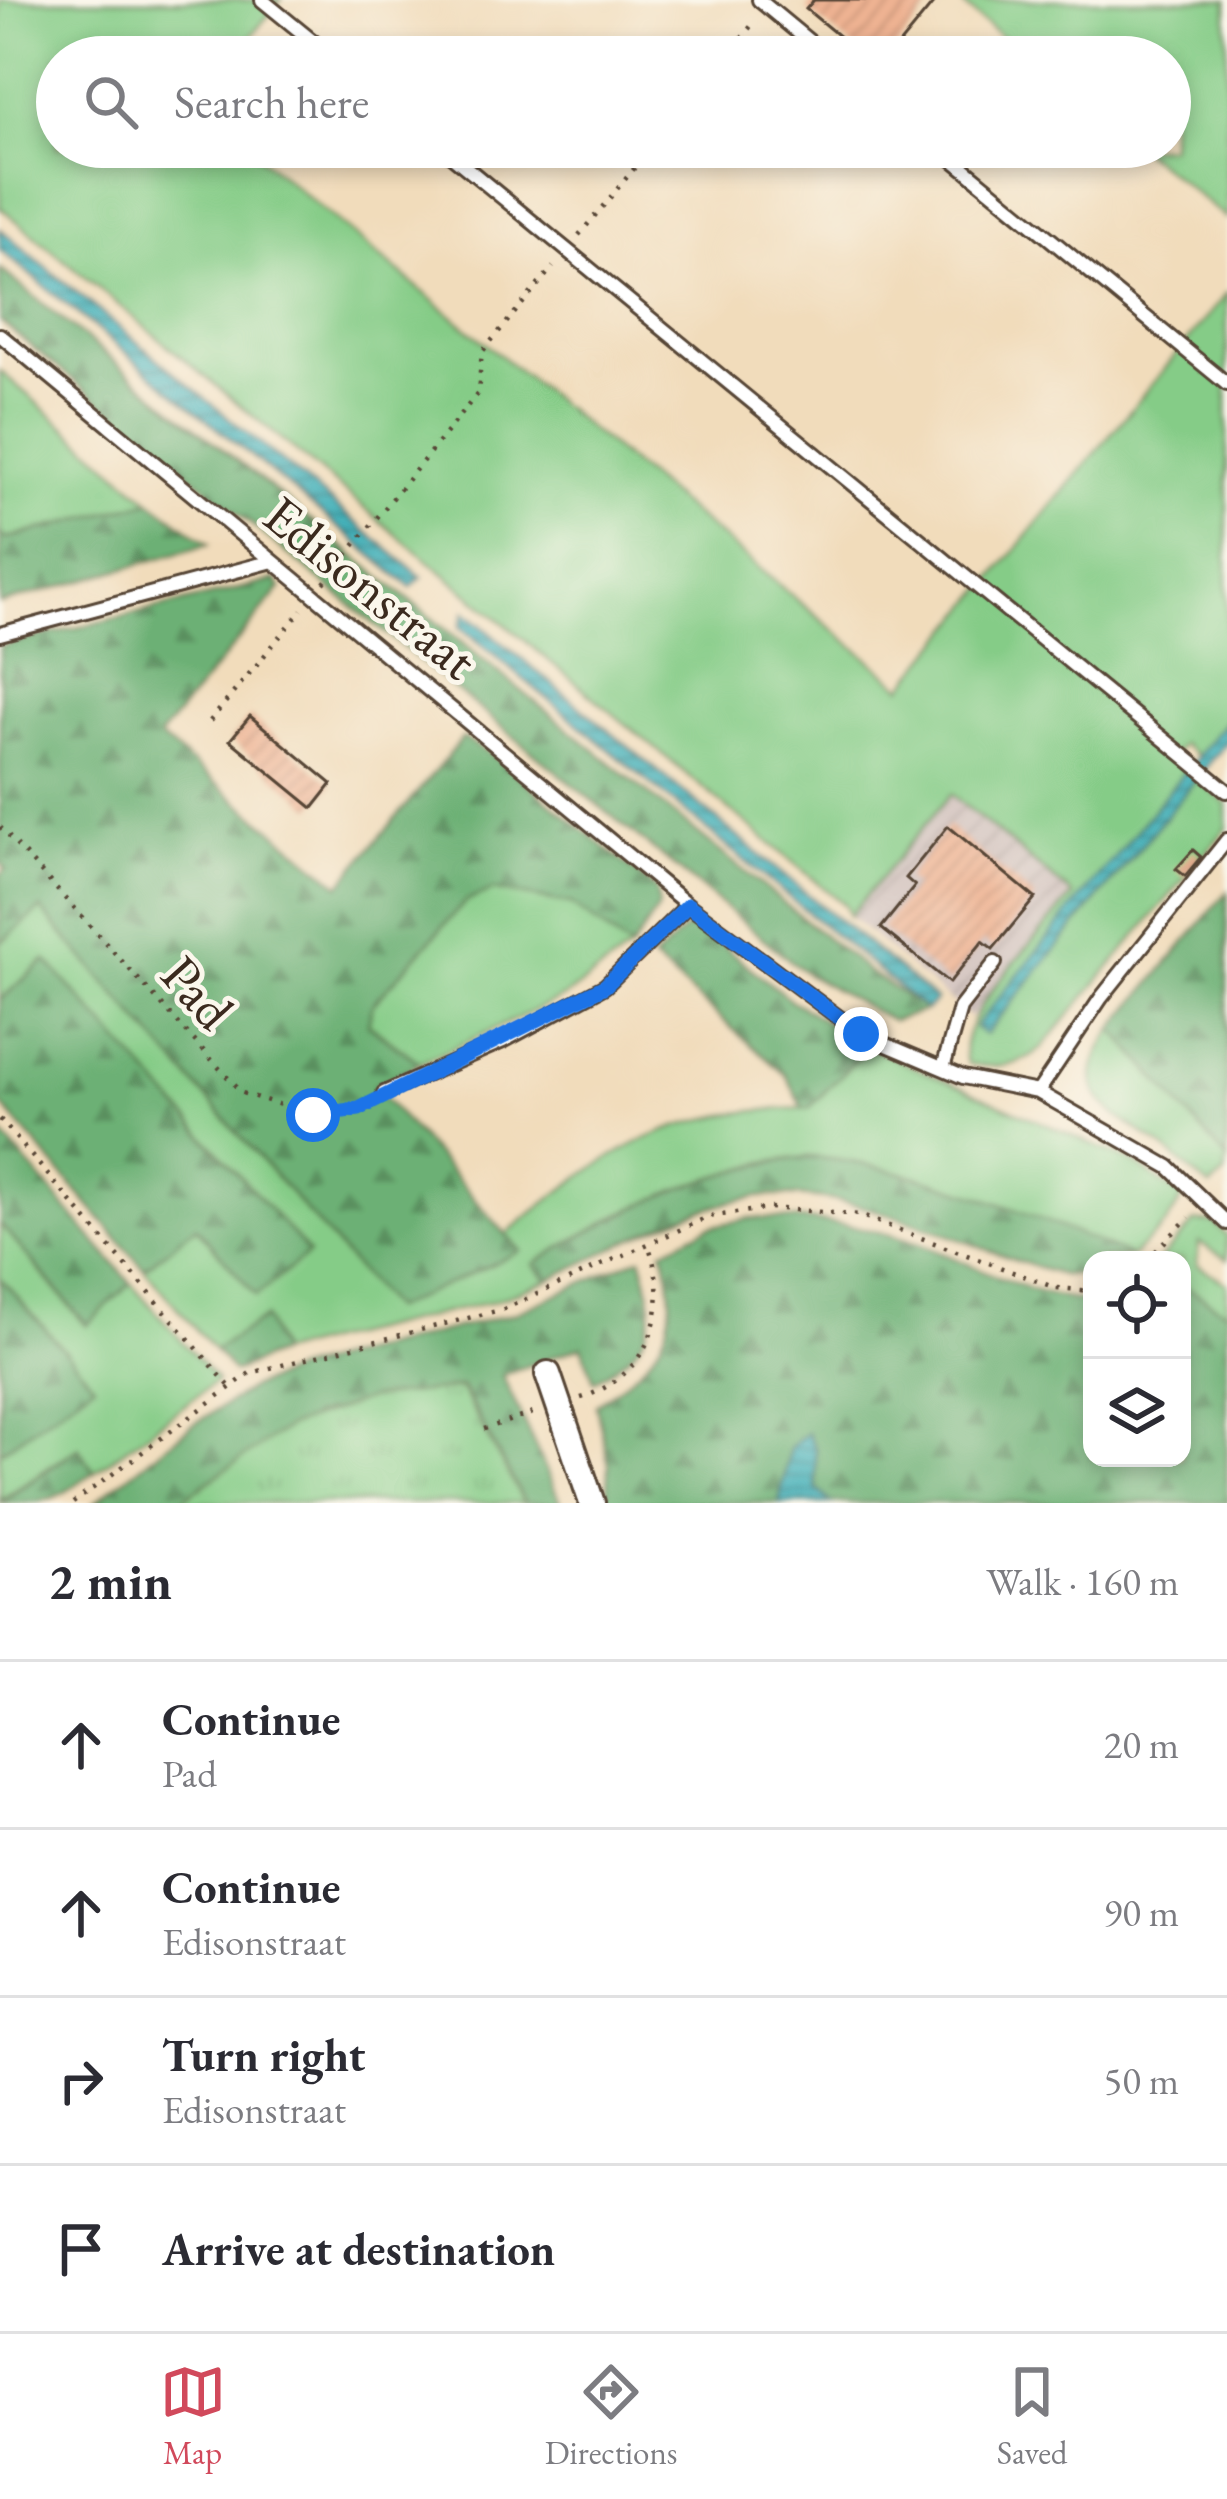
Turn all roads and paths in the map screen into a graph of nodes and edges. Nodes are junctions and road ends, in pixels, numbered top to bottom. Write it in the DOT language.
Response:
graph roads {
  1 [pos="262,0"];
  2 [pos="760,7"];
  3 [pos="306,36"];
  4 [pos="740,36"];
  5 [pos="800,36"];
  6 [pos="467,168"];
  7 [pos="635,168"];
  8 [pos="964,168"];
  9 [pos="567,250"];
  10 [pos="0,335"];
  11 [pos="1227,384"];
  12 [pos="273,561"];
  13 [pos="315,594"];
  14 [pos="0,634"];
  15 [pos="210,722"];
  16 [pos="1227,791"];
  17 [pos="0,827"];
  18 [pos="1227,840"];
  19 [pos="688,905"];
  20 [pos="995,963"];
  21 [pos="943,1068"];
  22 [pos="1038,1092"];
  23 [pos="384,1094"];
  24 [pos="0,1119"];
  25 [pos="1206,1201"];
  26 [pos="1227,1223"];
  27 [pos="648,1244"];
  28 [pos="1156,1251"];
  29 [pos="1083,1291"];
  30 [pos="548,1374"];
  31 [pos="231,1388"];
  32 [pos="559,1405"];
  33 [pos="484,1429"];
  34 [pos="73,1503"];
  35 [pos="592,1503"];
  1 -- 3 [label="lane"];
  2 -- 4 [label="path"];
  2 -- 5 [label="lane"];
  6 -- 9 [label="lane"];
  7 -- 9 [label="path"];
  8 -- 11 [label="lane"];
  9 -- 13 [label="path"];
  9 -- 16 [label="lane"];
  10 -- 12 [label="lane, Edisonstraat"];
  12 -- 13 [label="lane, Edisonstraat"];
  12 -- 14 [label="lane"];
  13 -- 15 [label="path"];
  13 -- 19 [label="lane, Edisonstraat"];
  17 -- 23 [label="path, Pad"];
  18 -- 22 [label="lane"];
  19 -- 21 [label="lane, Edisonstraat"];
  19 -- 23 [label="lane"];
  20 -- 21 [label="lane"];
  21 -- 22 [label="lane, Edisonstraat"];
  22 -- 25 [label="lane, Edisonstraat"];
  24 -- 31 [label="path"];
  25 -- 26 [label="lane, Edisonstraat"];
  25 -- 28 [label="path"];
  27 -- 29 [label="path"];
  27 -- 31 [label="path"];
  27 -- 32 [label="path"];
  30 -- 32 [label="street"];
  31 -- 34 [label="path"];
  32 -- 33 [label="path"];
  32 -- 35 [label="street"];
}
